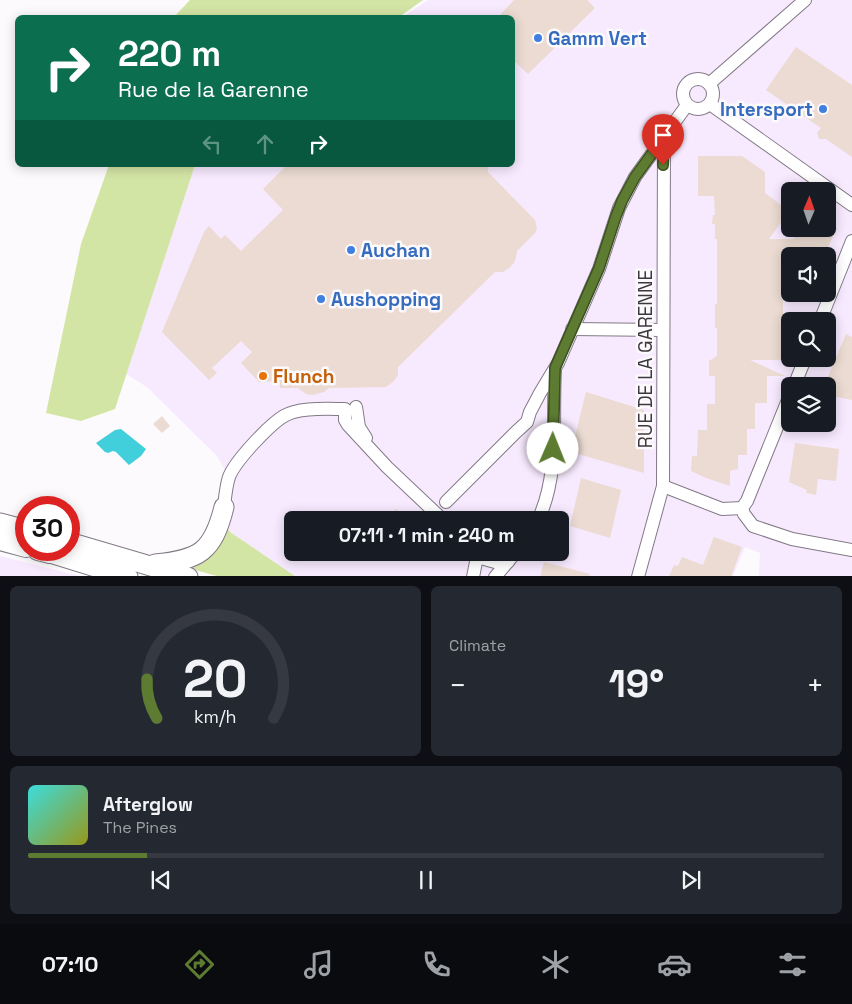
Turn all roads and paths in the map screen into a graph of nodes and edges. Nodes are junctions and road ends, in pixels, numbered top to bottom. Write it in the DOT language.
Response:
graph roads {
  1 [pos="805,0"];
  2 [pos="709,84"];
  3 [pos="710,104"];
  4 [pos="687,105"];
  5 [pos="664,137"];
  6 [pos="852,205"];
  7 [pos="852,241"];
  8 [pos="824,312"];
  9 [pos="572,329"];
  10 [pos="664,330"];
  11 [pos="555,368"];
  12 [pos="351,408"];
  13 [pos="781,417"];
  14 [pos="663,486"];
  15 [pos="446,502"];
  16 [pos="224,508"];
  17 [pos="742,508"];
  18 [pos="434,511"];
  19 [pos="444,511"];
  20 [pos="543,511"];
  21 [pos="0,523"];
  22 [pos="15,527"];
  23 [pos="0,540"];
  24 [pos="15,544"];
  25 [pos="80,545"];
  26 [pos="852,550"];
  27 [pos="76,561"];
  28 [pos="475,561"];
  29 [pos="508,561"];
  30 [pos="510,561"];
  31 [pos="146,564"];
  32 [pos="128,576"];
  33 [pos="188,576"];
  34 [pos="474,576"];
  35 [pos="495,576"];
  36 [pos="502,576"];
  37 [pos="638,576"];
  1 -- 2 [label="street"];
  2 -- 3 [label="street"];
  2 -- 4 [label="street"];
  3 -- 4 [label="street"];
  3 -- 6 [label="street"];
  4 -- 5 [label="street"];
  5 -- 9 [label="street"];
  5 -- 10 [label="street, RUE DE LA GARENNE"];
  7 -- 8 [label="street"];
  9 -- 10 [label="street"];
  9 -- 11 [label="street"];
  10 -- 14 [label="street, RUE DE LA GARENNE"];
  11 -- 15 [label="street"];
  11 -- 20 [label="street"];
  12 -- 15 [label="street"];
  12 -- 16 [label="street"];
  12 -- 18 [label="street"];
  13 -- 17 [label="street"];
  14 -- 17 [label="street"];
  14 -- 37 [label="street, RUE DE LA GARENNE"];
  15 -- 19 [label="street"];
  16 -- 31 [label="main road"];
  17 -- 26 [label="street"];
  21 -- 22 [label="main road"];
  23 -- 24 [label="highway"];
  25 -- 31 [label="main road"];
  27 -- 32 [label="main road"];
  28 -- 34 [label="street"];
  29 -- 35 [label="street"];
  30 -- 36 [label="street"];
  31 -- 33 [label="main road"];
}
